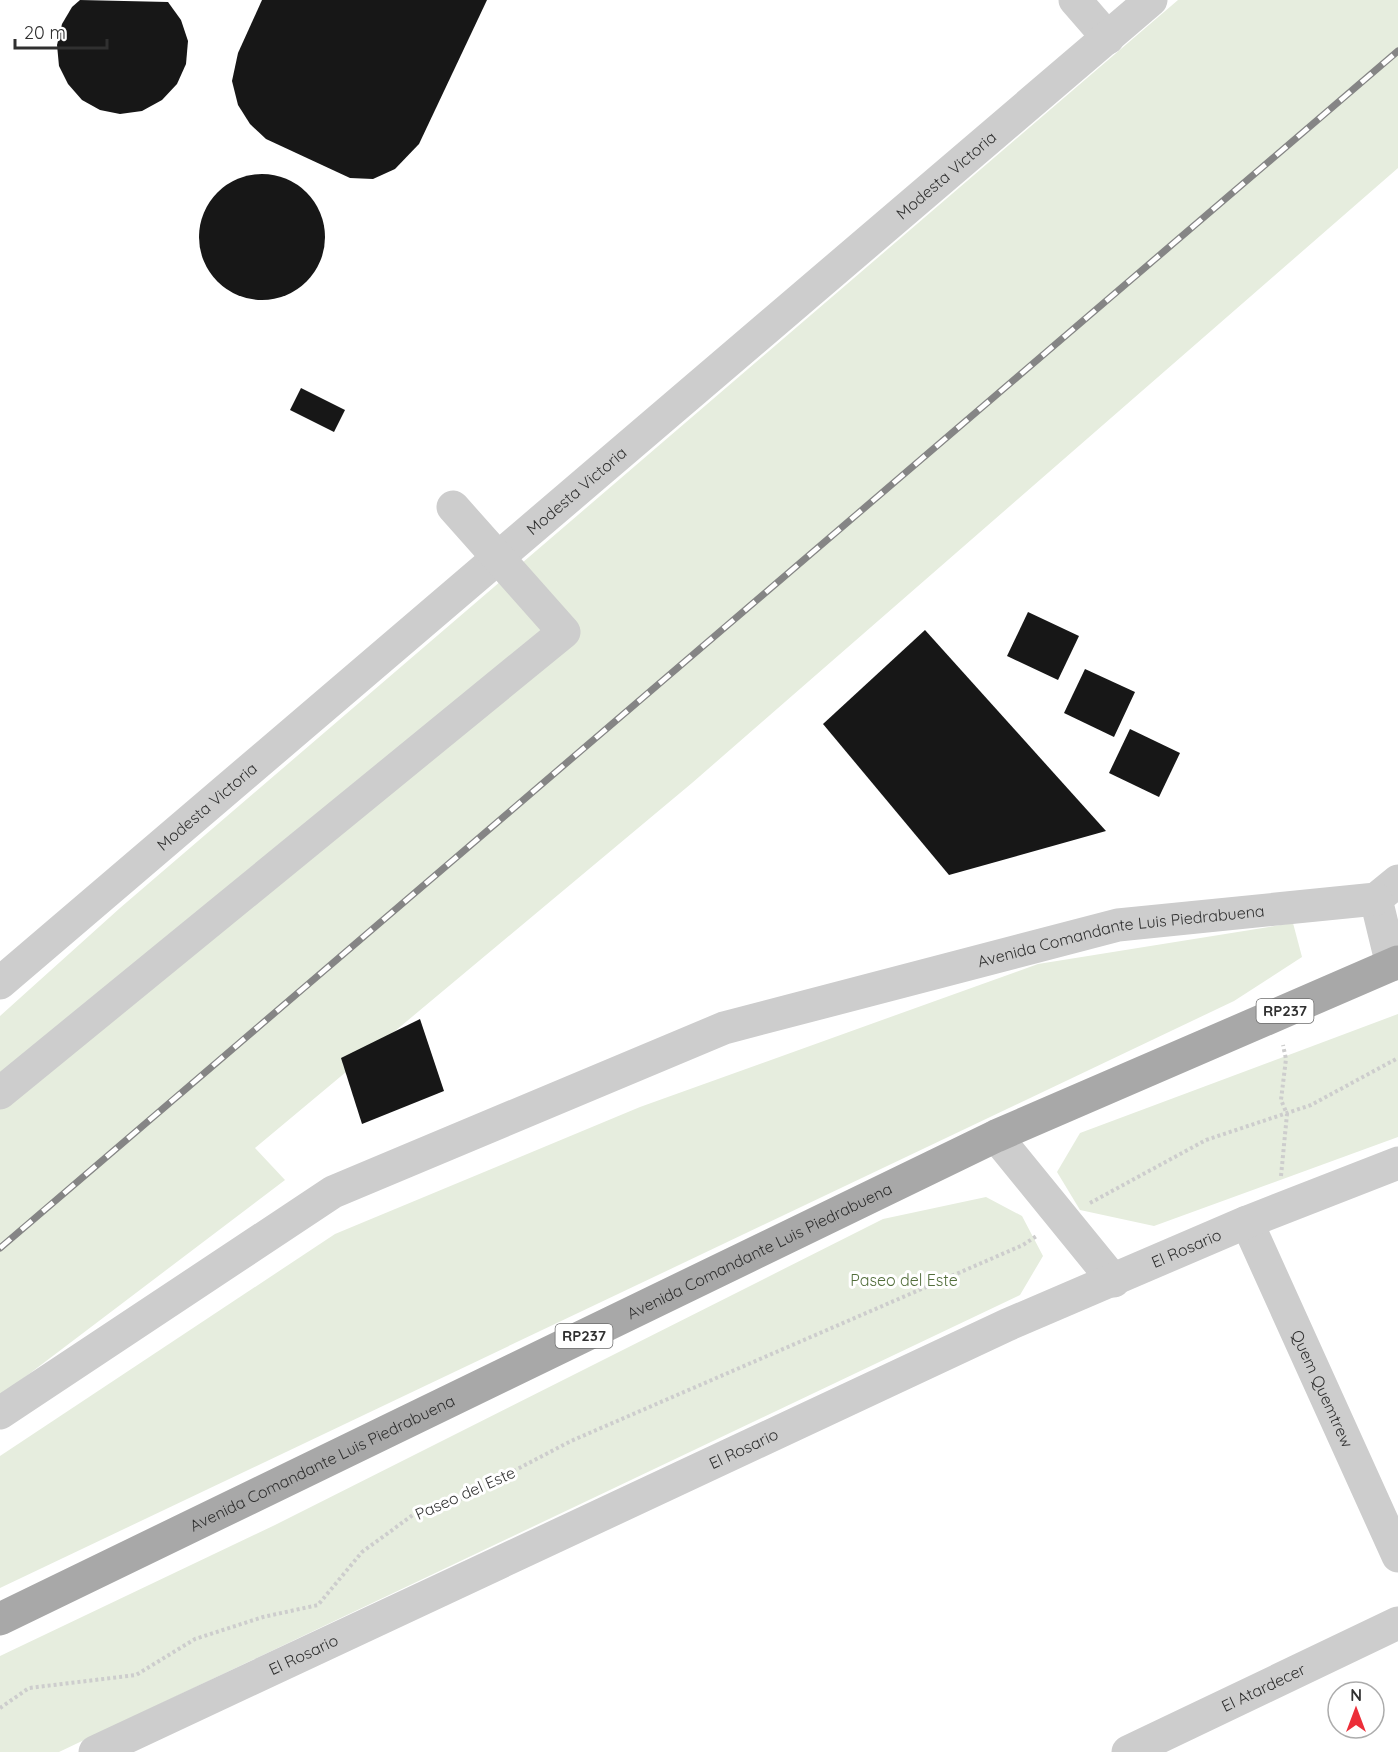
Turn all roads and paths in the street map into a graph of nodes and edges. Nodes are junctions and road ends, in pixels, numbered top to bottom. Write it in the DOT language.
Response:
graph roads {
  1 [pos="1076,0"];
  2 [pos="1152,0"];
  3 [pos="1108,38"];
  4 [pos="453,507"];
  5 [pos="498,558"];
  6 [pos="1387,890"];
  7 [pos="1395,963"];
  8 [pos="0,983"];
  9 [pos="1282,1041"];
  10 [pos="1398,1058"];
  11 [pos="0,1093"];
  12 [pos="1287,1114"];
  13 [pos="996,1136"];
  14 [pos="1398,1163"];
  15 [pos="1278,1210"];
  16 [pos="1062,1218"];
  17 [pos="1247,1222"];
  18 [pos="1114,1281"];
  19 [pos="0,1413"];
  20 [pos="1398,1556"];
  21 [pos="0,1619"];
  22 [pos="1398,1623"];
  23 [pos="0,1708"];
  24 [pos="95,1752"];
  25 [pos="1128,1752"];
  1 -- 3 [label="street"];
  2 -- 3 [label="street, Modesta Victoria"];
  3 -- 5 [label="street, Modesta Victoria"];
  4 -- 5 [label="street"];
  5 -- 8 [label="street, Modesta Victoria"];
  5 -- 11 [label="street"];
  6 -- 7 [label="street"];
  6 -- 19 [label="street, Avenida Comandante Luis Piedrabuena"];
  7 -- 13 [label="main road, Avenida Comandante Luis Piedrabuena / RP237"];
  9 -- 12 [label="path"];
  10 -- 12 [label="path, Paseo del Este"];
  12 -- 15 [label="path"];
  12 -- 16 [label="path, Paseo del Este"];
  13 -- 16 [label="street"];
  13 -- 21 [label="main road, Avenida Comandante Luis Piedrabuena / RP237"];
  14 -- 15 [label="street, El Rosario"];
  15 -- 17 [label="street, El Rosario"];
  16 -- 18 [label="street"];
  16 -- 23 [label="path, Paseo del Este"];
  17 -- 18 [label="street, El Rosario"];
  17 -- 20 [label="street, Quem Quemtrew"];
  18 -- 24 [label="street, El Rosario"];
  22 -- 25 [label="street, El Atardecer"];
}
